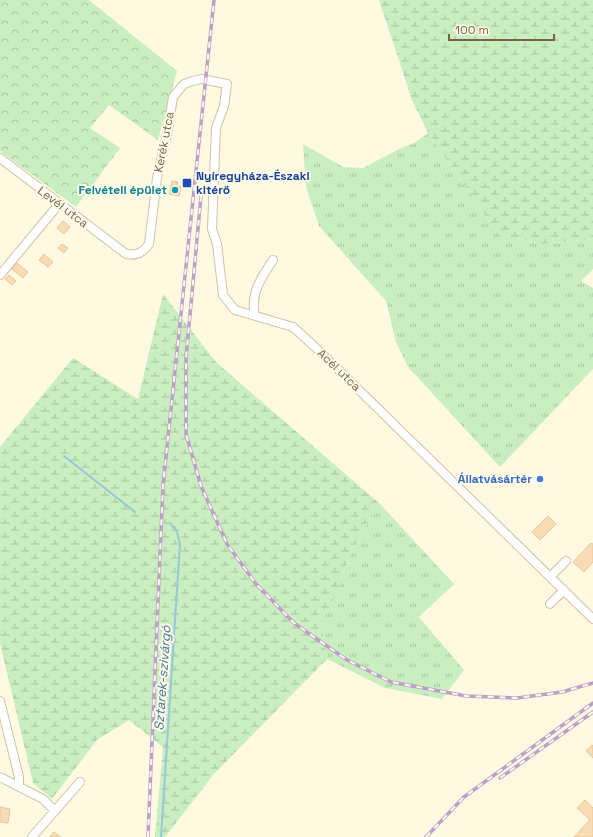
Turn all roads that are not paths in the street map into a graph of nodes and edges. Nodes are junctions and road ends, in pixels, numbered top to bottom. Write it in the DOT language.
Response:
graph roads {
  1 [pos="227,84"];
  2 [pos="0,158"];
  3 [pos="59,204"];
  4 [pos="126,254"];
  5 [pos="273,260"];
  6 [pos="0,275"];
  7 [pos="255,316"];
  8 [pos="566,561"];
  9 [pos="550,577"];
  10 [pos="564,590"];
  11 [pos="550,604"];
  12 [pos="593,619"];
  13 [pos="0,701"];
  14 [pos="0,777"];
  15 [pos="80,782"];
  16 [pos="19,786"];
  17 [pos="54,810"];
  18 [pos="32,837"];
  1 -- 4 [label="street, Kerék utca"];
  1 -- 7 [label="street, Acél utca"];
  2 -- 3 [label="street, Levél utca"];
  3 -- 4 [label="street, Levél utca"];
  3 -- 6 [label="street"];
  5 -- 7 [label="street"];
  7 -- 9 [label="street, Acél utca"];
  8 -- 9 [label="street"];
  9 -- 10 [label="street, Acél utca"];
  10 -- 11 [label="street"];
  10 -- 12 [label="street, Acél utca"];
  13 -- 16 [label="street"];
  14 -- 16 [label="street"];
  15 -- 17 [label="street"];
  16 -- 17 [label="street"];
  17 -- 18 [label="street"];
}
